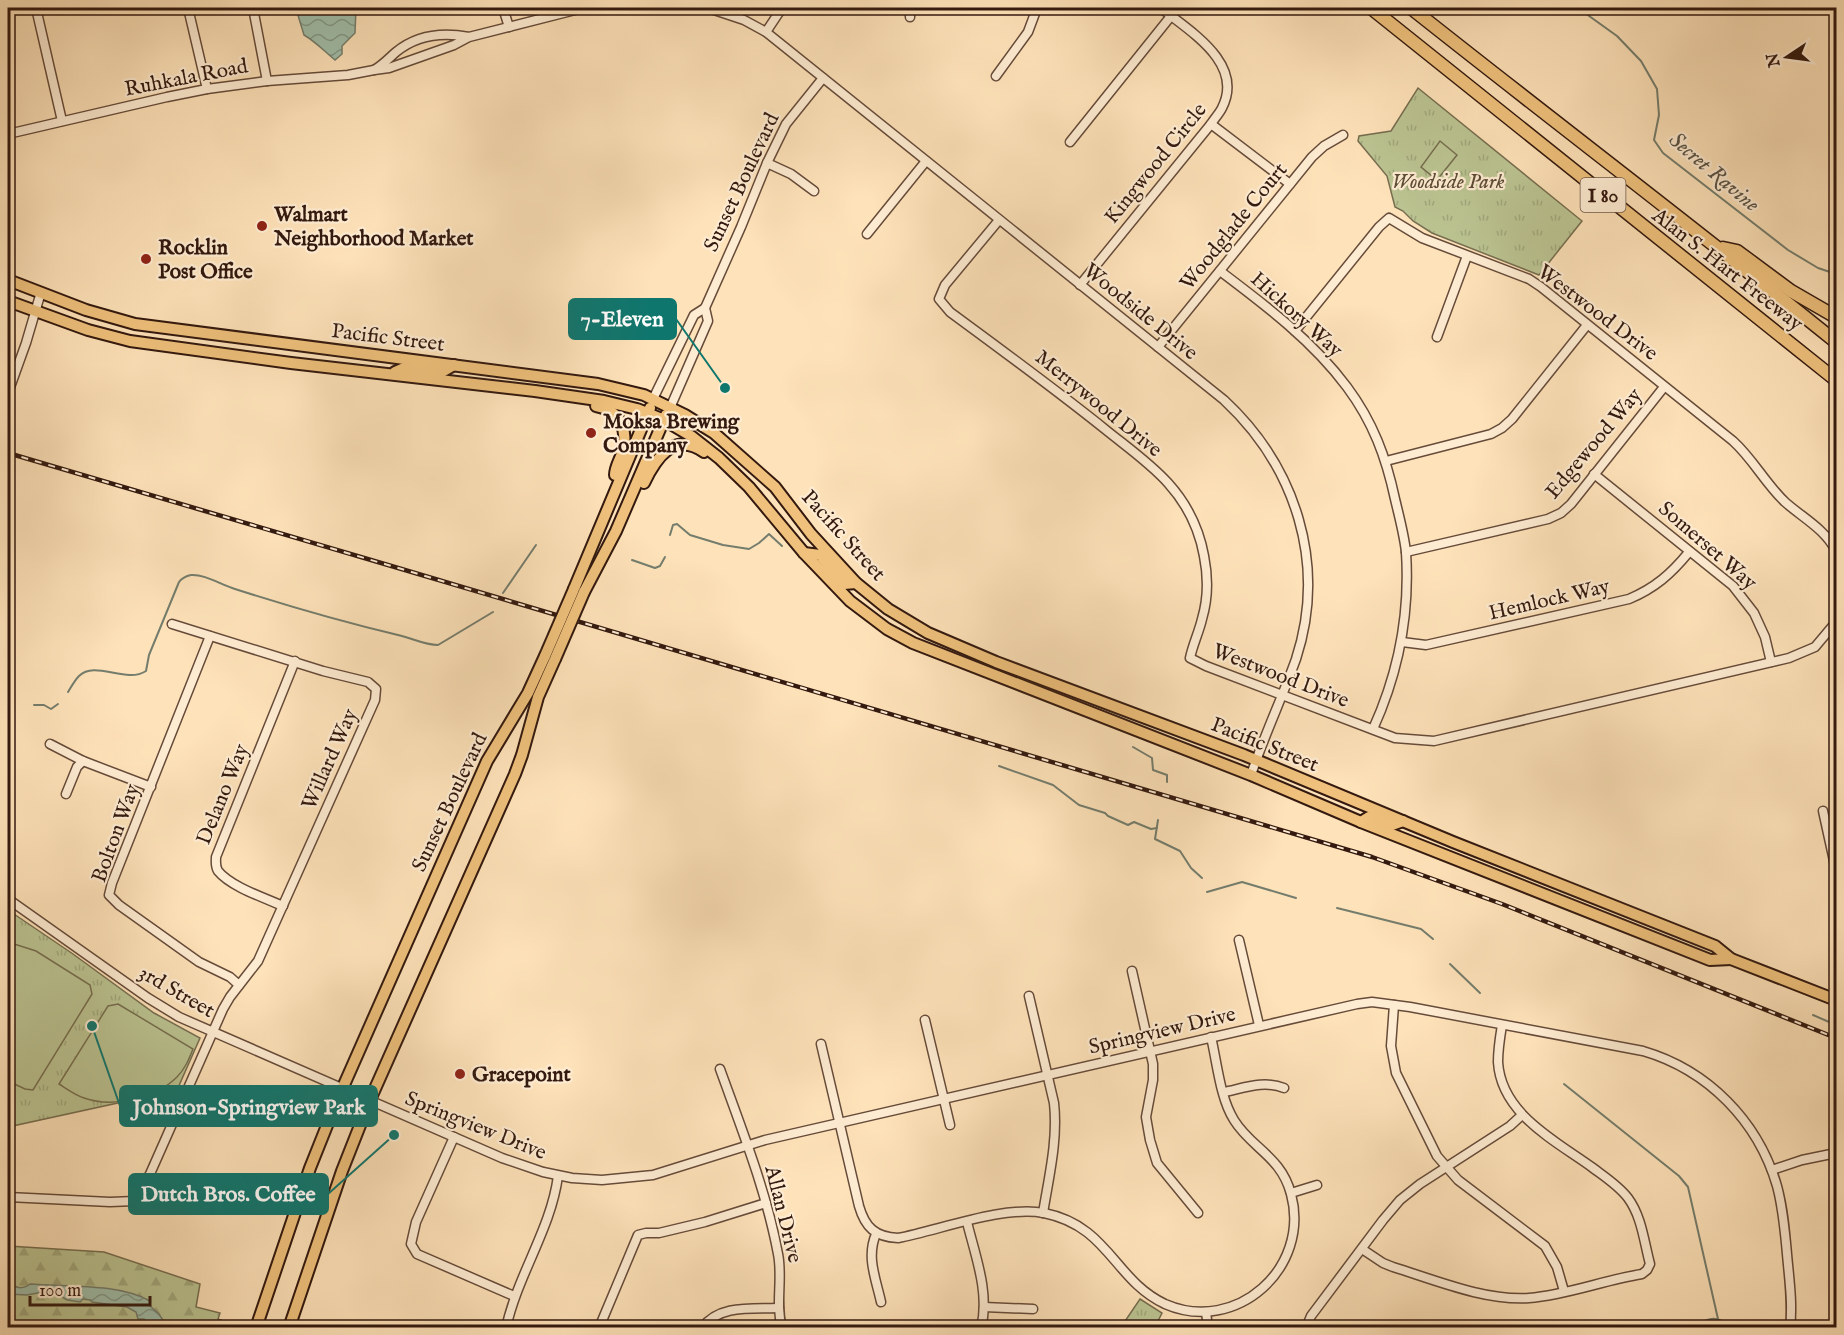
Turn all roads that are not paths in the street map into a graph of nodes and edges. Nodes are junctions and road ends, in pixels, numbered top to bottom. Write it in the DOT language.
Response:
graph roads {
  1 [pos="36,8"];
  2 [pos="188,8"];
  3 [pos="253,8"];
  4 [pos="503,8"];
  5 [pos="583,8"];
  6 [pos="708,8"];
  7 [pos="782,8"];
  8 [pos="1037,8"];
  9 [pos="1161,8"];
  10 [pos="1371,8"];
  11 [pos="1411,8"];
  12 [pos="720,9"];
  13 [pos="1171,16"];
  14 [pos="509,27"];
  15 [pos="766,32"];
  16 [pos="469,37"];
  17 [pos="374,70"];
  18 [pos="996,76"];
  19 [pos="823,78"];
  20 [pos="267,81"];
  21 [pos="207,89"];
  22 [pos="62,121"];
  23 [pos="1211,124"];
  24 [pos="8,134"];
  25 [pos="1343,135"];
  26 [pos="1070,142"];
  27 [pos="926,161"];
  28 [pos="766,163"];
  29 [pos="1290,184"];
  30 [pos="814,191"];
  31 [pos="999,220"];
  32 [pos="867,234"];
  33 [pos="1718,247"];
  34 [pos="1467,256"];
  35 [pos="1220,271"];
  36 [pos="8,280"];
  37 [pos="1080,285"];
  38 [pos="41,292"];
  39 [pos="8,300"];
  40 [pos="705,308"];
  41 [pos="35,311"];
  42 [pos="1836,317"];
  43 [pos="1587,325"];
  44 [pos="1295,331"];
  45 [pos="1437,337"];
  46 [pos="1836,342"];
  47 [pos="1158,347"];
  48 [pos="455,365"];
  49 [pos="392,374"];
  50 [pos="1836,380"];
  51 [pos="1664,387"];
  52 [pos="8,393"];
  53 [pos="550,394"];
  54 [pos="653,399"];
  55 [pos="670,408"];
  56 [pos="647,414"];
  57 [pos="664,420"];
  58 [pos="719,459"];
  59 [pos="1386,461"];
  60 [pos="1594,474"];
  61 [pos="615,487"];
  62 [pos="630,495"];
  63 [pos="1836,551"];
  64 [pos="1406,552"];
  65 [pos="1689,552"];
  66 [pos="804,553"];
  67 [pos="856,583"];
  68 [pos="579,591"];
  69 [pos="908,622"];
  70 [pos="1836,622"];
  71 [pos="172,624"];
  72 [pos="210,636"];
  73 [pos="900,636"];
  74 [pos="1402,642"];
  75 [pos="550,657"];
  76 [pos="1190,658"];
  77 [pos="294,661"];
  78 [pos="996,662"];
  79 [pos="1771,662"];
  80 [pos="992,674"];
  81 [pos="1282,695"];
  82 [pos="1373,729"];
  83 [pos="50,744"];
  84 [pos="1256,760"];
  85 [pos="83,761"];
  86 [pos="1251,775"];
  87 [pos="151,787"];
  88 [pos="66,794"];
  89 [pos="1823,811"];
  90 [pos="1403,821"];
  91 [pos="1361,822"];
  92 [pos="1425,846"];
  93 [pos="1523,870"];
  94 [pos="1836,870"];
  95 [pos="1548,896"];
  96 [pos="8,898"];
  97 [pos="283,906"];
  98 [pos="1602,916"];
  99 [pos="1642,917"];
  100 [pos="1239,940"];
  101 [pos="1666,943"];
  102 [pos="1731,959"];
  103 [pos="1132,971"];
  104 [pos="239,985"];
  105 [pos="1029,996"];
  106 [pos="1836,999"];
  107 [pos="1394,1005"];
  108 [pos="925,1020"];
  109 [pos="1259,1025"];
  110 [pos="1502,1025"];
  111 [pos="213,1032"];
  112 [pos="1211,1037"];
  113 [pos="821,1044"];
  114 [pos="1151,1051"];
  115 [pos="720,1069"];
  116 [pos="1047,1075"];
  117 [pos="342,1088"];
  118 [pos="1284,1088"];
  119 [pos="1224,1092"];
  120 [pos="943,1099"];
  121 [pos="370,1100"];
  122 [pos="1522,1115"];
  123 [pos="839,1123"];
  124 [pos="950,1125"];
  125 [pos="454,1137"];
  126 [pos="747,1146"];
  127 [pos="1836,1153"];
  128 [pos="1446,1168"];
  129 [pos="1772,1170"];
  130 [pos="558,1176"];
  131 [pos="1317,1185"];
  132 [pos="1291,1192"];
  133 [pos="8,1197"];
  134 [pos="766,1203"];
  135 [pos="1042,1212"];
  136 [pos="1198,1213"];
  137 [pos="967,1222"];
  138 [pos="876,1234"];
  139 [pos="1362,1249"];
  140 [pos="1564,1291"];
  141 [pos="514,1296"];
  142 [pos="881,1302"];
  143 [pos="984,1307"];
  144 [pos="779,1308"];
  145 [pos="1033,1309"];
  146 [pos="1206,1312"];
  147 [pos="256,1328"];
  148 [pos="289,1328"];
  149 [pos="506,1328"];
  150 [pos="599,1328"];
  151 [pos="702,1328"];
  152 [pos="782,1328"];
  153 [pos="981,1328"];
  154 [pos="1208,1328"];
  155 [pos="1306,1328"];
  156 [pos="1790,1328"];
  1 -- 22 [label="street"];
  2 -- 21 [label="street"];
  3 -- 20 [label="street"];
  4 -- 14 [label="street"];
  5 -- 14 [label="street, Ruhkala Road"];
  6 -- 12 [label="street, Woodside Drive"];
  7 -- 15 [label="street"];
  8 -- 18 [label="street"];
  9 -- 13 [label="street, Kingwood Circle"];
  10 -- 50 [label="highway, Alan S. Hart Freeway / I 80"];
  11 -- 33 [label="highway, Alan S. Hart Freeway / I 80"];
  12 -- 15 [label="street, Woodside Drive"];
  13 -- 23 [label="street, Kingwood Circle"];
  13 -- 26 [label="street"];
  14 -- 16 [label="street, Ruhkala Road"];
  15 -- 19 [label="street, Woodside Drive"];
  16 -- 17 [label="street, Ruhkala Road"];
  16 -- 17 [label="street, Ruhkala Road"];
  17 -- 20 [label="street, Ruhkala Road"];
  19 -- 27 [label="street, Woodside Drive"];
  19 -- 28 [label="street, Sunset Boulevard"];
  20 -- 21 [label="street, Ruhkala Road"];
  21 -- 22 [label="street, Ruhkala Road"];
  22 -- 24 [label="street, Ruhkala Road"];
  23 -- 29 [label="street"];
  23 -- 37 [label="street, Kingwood Circle"];
  25 -- 29 [label="street, Woodglade Court"];
  27 -- 31 [label="street, Woodside Drive"];
  27 -- 32 [label="street"];
  28 -- 30 [label="street"];
  28 -- 40 [label="street, Sunset Boulevard"];
  29 -- 35 [label="street, Woodglade Court"];
  31 -- 37 [label="street, Woodside Drive"];
  31 -- 76 [label="street, Merrywood Drive"];
  33 -- 42 [label="highway"];
  33 -- 46 [label="highway, Alan S. Hart Freeway / I 80"];
  34 -- 43 [label="street, Westwood Drive"];
  34 -- 44 [label="street, Westwood Drive"];
  34 -- 45 [label="street"];
  35 -- 44 [label="street, Hickory Way"];
  35 -- 47 [label="street, Woodglade Court"];
  36 -- 38 [label="main road, Pacific Street"];
  37 -- 47 [label="street, Woodside Drive"];
  38 -- 41 [label="street"];
  38 -- 48 [label="main road, Pacific Street"];
  39 -- 41 [label="main road, Pacific Street"];
  40 -- 54 [label="street, Sunset Boulevard"];
  40 -- 55 [label="street, Sunset Boulevard"];
  41 -- 49 [label="main road, Pacific Street"];
  41 -- 52 [label="street"];
  43 -- 51 [label="street, Westwood Drive"];
  43 -- 59 [label="street"];
  44 -- 59 [label="street, Hickory Way"];
  47 -- 81 [label="street, Woodside Drive"];
  48 -- 49 [label="main road"];
  48 -- 54 [label="main road, Pacific Street"];
  49 -- 53 [label="main road, Pacific Street"];
  51 -- 60 [label="street, Edgewood Way"];
  51 -- 63 [label="street, Westwood Drive"];
  53 -- 56 [label="main road, Pacific Street"];
  53 -- 61 [label="main road"];
  54 -- 55 [label="main road, Pacific Street"];
  54 -- 56 [label="main road, Sunset Boulevard"];
  55 -- 57 [label="main road, Sunset Boulevard"];
  55 -- 67 [label="main road, Pacific Street"];
  56 -- 57 [label="main road, Pacific Street"];
  56 -- 61 [label="main road, Sunset Boulevard"];
  57 -- 58 [label="main road, Pacific Street"];
  57 -- 62 [label="main road, Sunset Boulevard"];
  58 -- 62 [label="main road"];
  58 -- 66 [label="main road, Pacific Street"];
  59 -- 64 [label="street, Hickory Way"];
  60 -- 64 [label="street, Edgewood Way"];
  60 -- 65 [label="street, Somerset Way"];
  61 -- 68 [label="main road, Sunset Boulevard"];
  62 -- 68 [label="main road, Sunset Boulevard"];
  64 -- 74 [label="street, Hickory Way"];
  65 -- 74 [label="street, Hemlock Way"];
  65 -- 79 [label="street, Somerset Way"];
  66 -- 67 [label="main road"];
  66 -- 73 [label="main road, Pacific Street"];
  67 -- 69 [label="main road, Pacific Street"];
  68 -- 75 [label="main road, Sunset Boulevard, bridge"];
  69 -- 73 [label="main road"];
  69 -- 78 [label="main road, Pacific Street"];
  70 -- 79 [label="street, Westwood Drive"];
  71 -- 72 [label="street, Willard Way"];
  72 -- 77 [label="street, Willard Way"];
  72 -- 87 [label="street, Bolton Way"];
  73 -- 80 [label="main road, Pacific Street"];
  74 -- 82 [label="street, Hickory Way"];
  75 -- 117 [label="main road, Sunset Boulevard"];
  75 -- 121 [label="main road, Sunset Boulevard"];
  76 -- 81 [label="street, Westwood Drive"];
  77 -- 97 [label="street, Delano Way"];
  77 -- 97 [label="street, Willard Way"];
  78 -- 80 [label="main road"];
  78 -- 84 [label="main road, Pacific Street"];
  79 -- 82 [label="street, Westwood Drive"];
  80 -- 86 [label="main road, Pacific Street"];
  81 -- 82 [label="street, Westwood Drive"];
  81 -- 84 [label="street, Woodside Drive"];
  83 -- 85 [label="street"];
  84 -- 86 [label="street, Woodside Drive"];
  84 -- 90 [label="main road, Pacific Street"];
  85 -- 87 [label="street"];
  85 -- 88 [label="street"];
  86 -- 91 [label="main road, Pacific Street"];
  87 -- 104 [label="street, Bolton Way"];
  89 -- 94 [label="street"];
  90 -- 91 [label="main road"];
  90 -- 92 [label="main road"];
  90 -- 93 [label="main road, Pacific Street"];
  91 -- 92 [label="main road, Pacific Street"];
  92 -- 95 [label="main road, Pacific Street"];
  93 -- 95 [label="main road"];
  93 -- 99 [label="main road, Pacific Street"];
  95 -- 98 [label="main road, Pacific Street"];
  96 -- 111 [label="street, 3rd Street"];
  97 -- 104 [label="street, Willard Way"];
  98 -- 99 [label="main road"];
  98 -- 101 [label="main road, Pacific Street"];
  99 -- 101 [label="main road"];
  99 -- 102 [label="main road, Pacific Street"];
  100 -- 109 [label="street"];
  101 -- 102 [label="main road, Pacific Street"];
  102 -- 106 [label="main road, Pacific Street"];
  103 -- 114 [label="street"];
  104 -- 111 [label="street, Willard Way"];
  105 -- 116 [label="street"];
  107 -- 109 [label="street, Springview Drive"];
  107 -- 110 [label="street, Springview Drive"];
  107 -- 128 [label="street"];
  108 -- 120 [label="street"];
  109 -- 112 [label="street, Springview Drive"];
  110 -- 122 [label="street"];
  110 -- 129 [label="street, Springview Drive"];
  111 -- 117 [label="street, 3rd Street"];
  111 -- 133 [label="street, Willard Way"];
  112 -- 114 [label="street, Springview Drive"];
  112 -- 119 [label="street"];
  113 -- 123 [label="street"];
  114 -- 116 [label="street, Springview Drive"];
  114 -- 136 [label="street"];
  115 -- 126 [label="street, Allan Drive"];
  116 -- 120 [label="street, Springview Drive"];
  116 -- 135 [label="street"];
  117 -- 121 [label="street, 3rd Street"];
  117 -- 147 [label="main road, Sunset Boulevard"];
  118 -- 119 [label="street"];
  119 -- 132 [label="street"];
  120 -- 123 [label="street, Springview Drive"];
  120 -- 124 [label="street"];
  121 -- 125 [label="street, Springview Drive"];
  121 -- 148 [label="main road, Sunset Boulevard"];
  122 -- 128 [label="street"];
  122 -- 140 [label="street"];
  123 -- 126 [label="street, Springview Drive"];
  123 -- 138 [label="street"];
  125 -- 130 [label="street, Springview Drive"];
  125 -- 141 [label="street"];
  126 -- 130 [label="street, Springview Drive"];
  126 -- 134 [label="street, Allan Drive"];
  127 -- 129 [label="street"];
  128 -- 139 [label="street"];
  128 -- 140 [label="street"];
  129 -- 156 [label="street, Springview Drive"];
  130 -- 141 [label="street"];
  131 -- 132 [label="street"];
  132 -- 146 [label="street"];
  134 -- 144 [label="street, Allan Drive"];
  134 -- 150 [label="street"];
  135 -- 137 [label="street"];
  135 -- 146 [label="street"];
  137 -- 138 [label="street"];
  137 -- 143 [label="street"];
  138 -- 142 [label="street"];
  139 -- 140 [label="street"];
  139 -- 155 [label="street"];
  141 -- 149 [label="street"];
  143 -- 145 [label="street"];
  143 -- 153 [label="street"];
  144 -- 151 [label="street"];
  144 -- 152 [label="street, Allan Drive"];
  146 -- 154 [label="street"];
}
